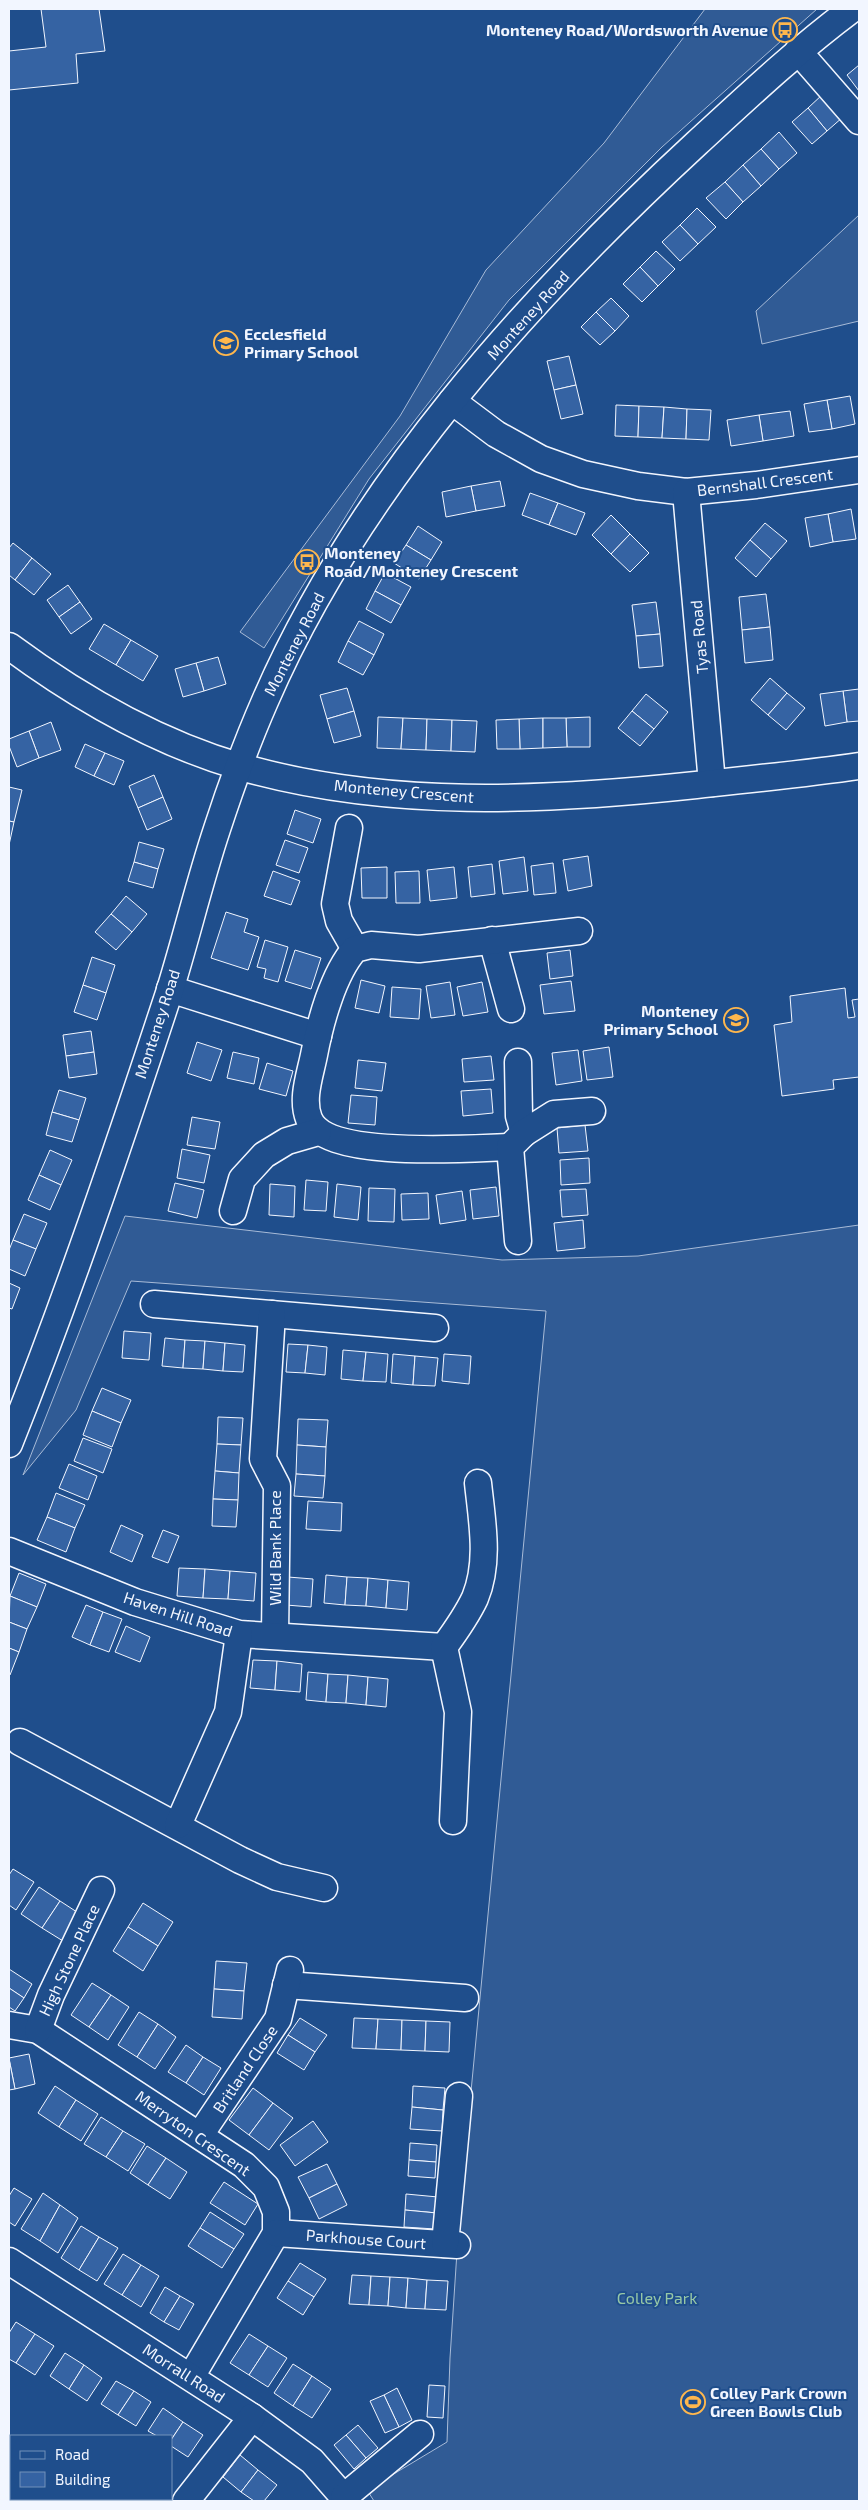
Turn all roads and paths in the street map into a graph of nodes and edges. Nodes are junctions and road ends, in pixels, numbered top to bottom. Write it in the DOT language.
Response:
graph roads {
  1 [pos="852,9"];
  2 [pos="798,51"];
  3 [pos="859,120"];
  4 [pos="452,401"];
  5 [pos="859,470"];
  6 [pos="686,492"];
  7 [pos="9,646"];
  8 [pos="859,766"];
  9 [pos="240,767"];
  10 [pos="712,783"];
  11 [pos="349,828"];
  12 [pos="579,931"];
  13 [pos="492,940"];
  14 [pos="354,949"];
  15 [pos="170,989"];
  16 [pos="511,1009"];
  17 [pos="318,1036"];
  18 [pos="518,1062"];
  19 [pos="592,1111"];
  20 [pos="318,1132"];
  21 [pos="517,1140"];
  22 [pos="233,1211"];
  23 [pos="518,1241"];
  24 [pos="154,1304"];
  25 [pos="272,1314"];
  26 [pos="435,1328"];
  27 [pos="9,1444"];
  28 [pos="478,1484"];
  29 [pos="9,1551"];
  30 [pos="239,1634"];
  31 [pos="275,1635"];
  32 [pos="444,1647"];
  33 [pos="20,1742"];
  34 [pos="453,1822"];
  35 [pos="178,1825"];
  36 [pos="324,1888"];
  37 [pos="101,1890"];
  38 [pos="465,1998"];
  39 [pos="9,2025"];
  40 [pos="38,2030"];
  41 [pos="459,2096"];
  42 [pos="200,2135"];
  43 [pos="276,2233"];
  44 [pos="9,2261"];
  45 [pos="191,2377"];
  46 [pos="252,2417"];
  47 [pos="420,2434"];
  48 [pos="346,2499"];
  49 [pos="186,2501"];
  1 -- 2 [label="street, Monteney Road"];
  2 -- 3 [label="street"];
  2 -- 4 [label="street, Monteney Road"];
  4 -- 6 [label="street, Bernshall Crescent"];
  4 -- 9 [label="street, Monteney Road"];
  5 -- 6 [label="street, Bernshall Crescent"];
  6 -- 10 [label="street, Tyas Road"];
  7 -- 9 [label="street, Monteney Crescent"];
  8 -- 10 [label="street, Monteney Crescent"];
  9 -- 10 [label="street, Monteney Crescent"];
  9 -- 15 [label="street, Monteney Road"];
  11 -- 14 [label="street"];
  12 -- 13 [label="street"];
  13 -- 14 [label="street"];
  13 -- 16 [label="street"];
  14 -- 17 [label="street"];
  15 -- 17 [label="street"];
  15 -- 27 [label="street, Monteney Road"];
  17 -- 20 [label="street"];
  18 -- 21 [label="street"];
  19 -- 21 [label="street"];
  20 -- 21 [label="street"];
  20 -- 22 [label="street"];
  21 -- 23 [label="street"];
  24 -- 25 [label="street"];
  25 -- 26 [label="street"];
  25 -- 31 [label="street, Wild Bank Place"];
  28 -- 32 [label="street"];
  29 -- 30 [label="street, Haven Hill Road"];
  30 -- 31 [label="street, Haven Hill Road"];
  30 -- 35 [label="street"];
  31 -- 32 [label="street, Haven Hill Road"];
  32 -- 34 [label="street"];
  33 -- 35 [label="street"];
  35 -- 36 [label="street"];
  37 -- 40 [label="street, High Stone Place"];
  38 -- 42 [label="street, Britland Close"];
  39 -- 40 [label="street, Merryton Crescent"];
  40 -- 42 [label="street, Merryton Crescent"];
  41 -- 43 [label="street, Parkhouse Court"];
  42 -- 43 [label="street, Merryton Crescent"];
  43 -- 45 [label="street"];
  44 -- 45 [label="street, Morrall Road"];
  45 -- 46 [label="street, Morrall Road"];
  46 -- 48 [label="street, Morrall Road"];
  46 -- 49 [label="street"];
  47 -- 48 [label="street"];
}
